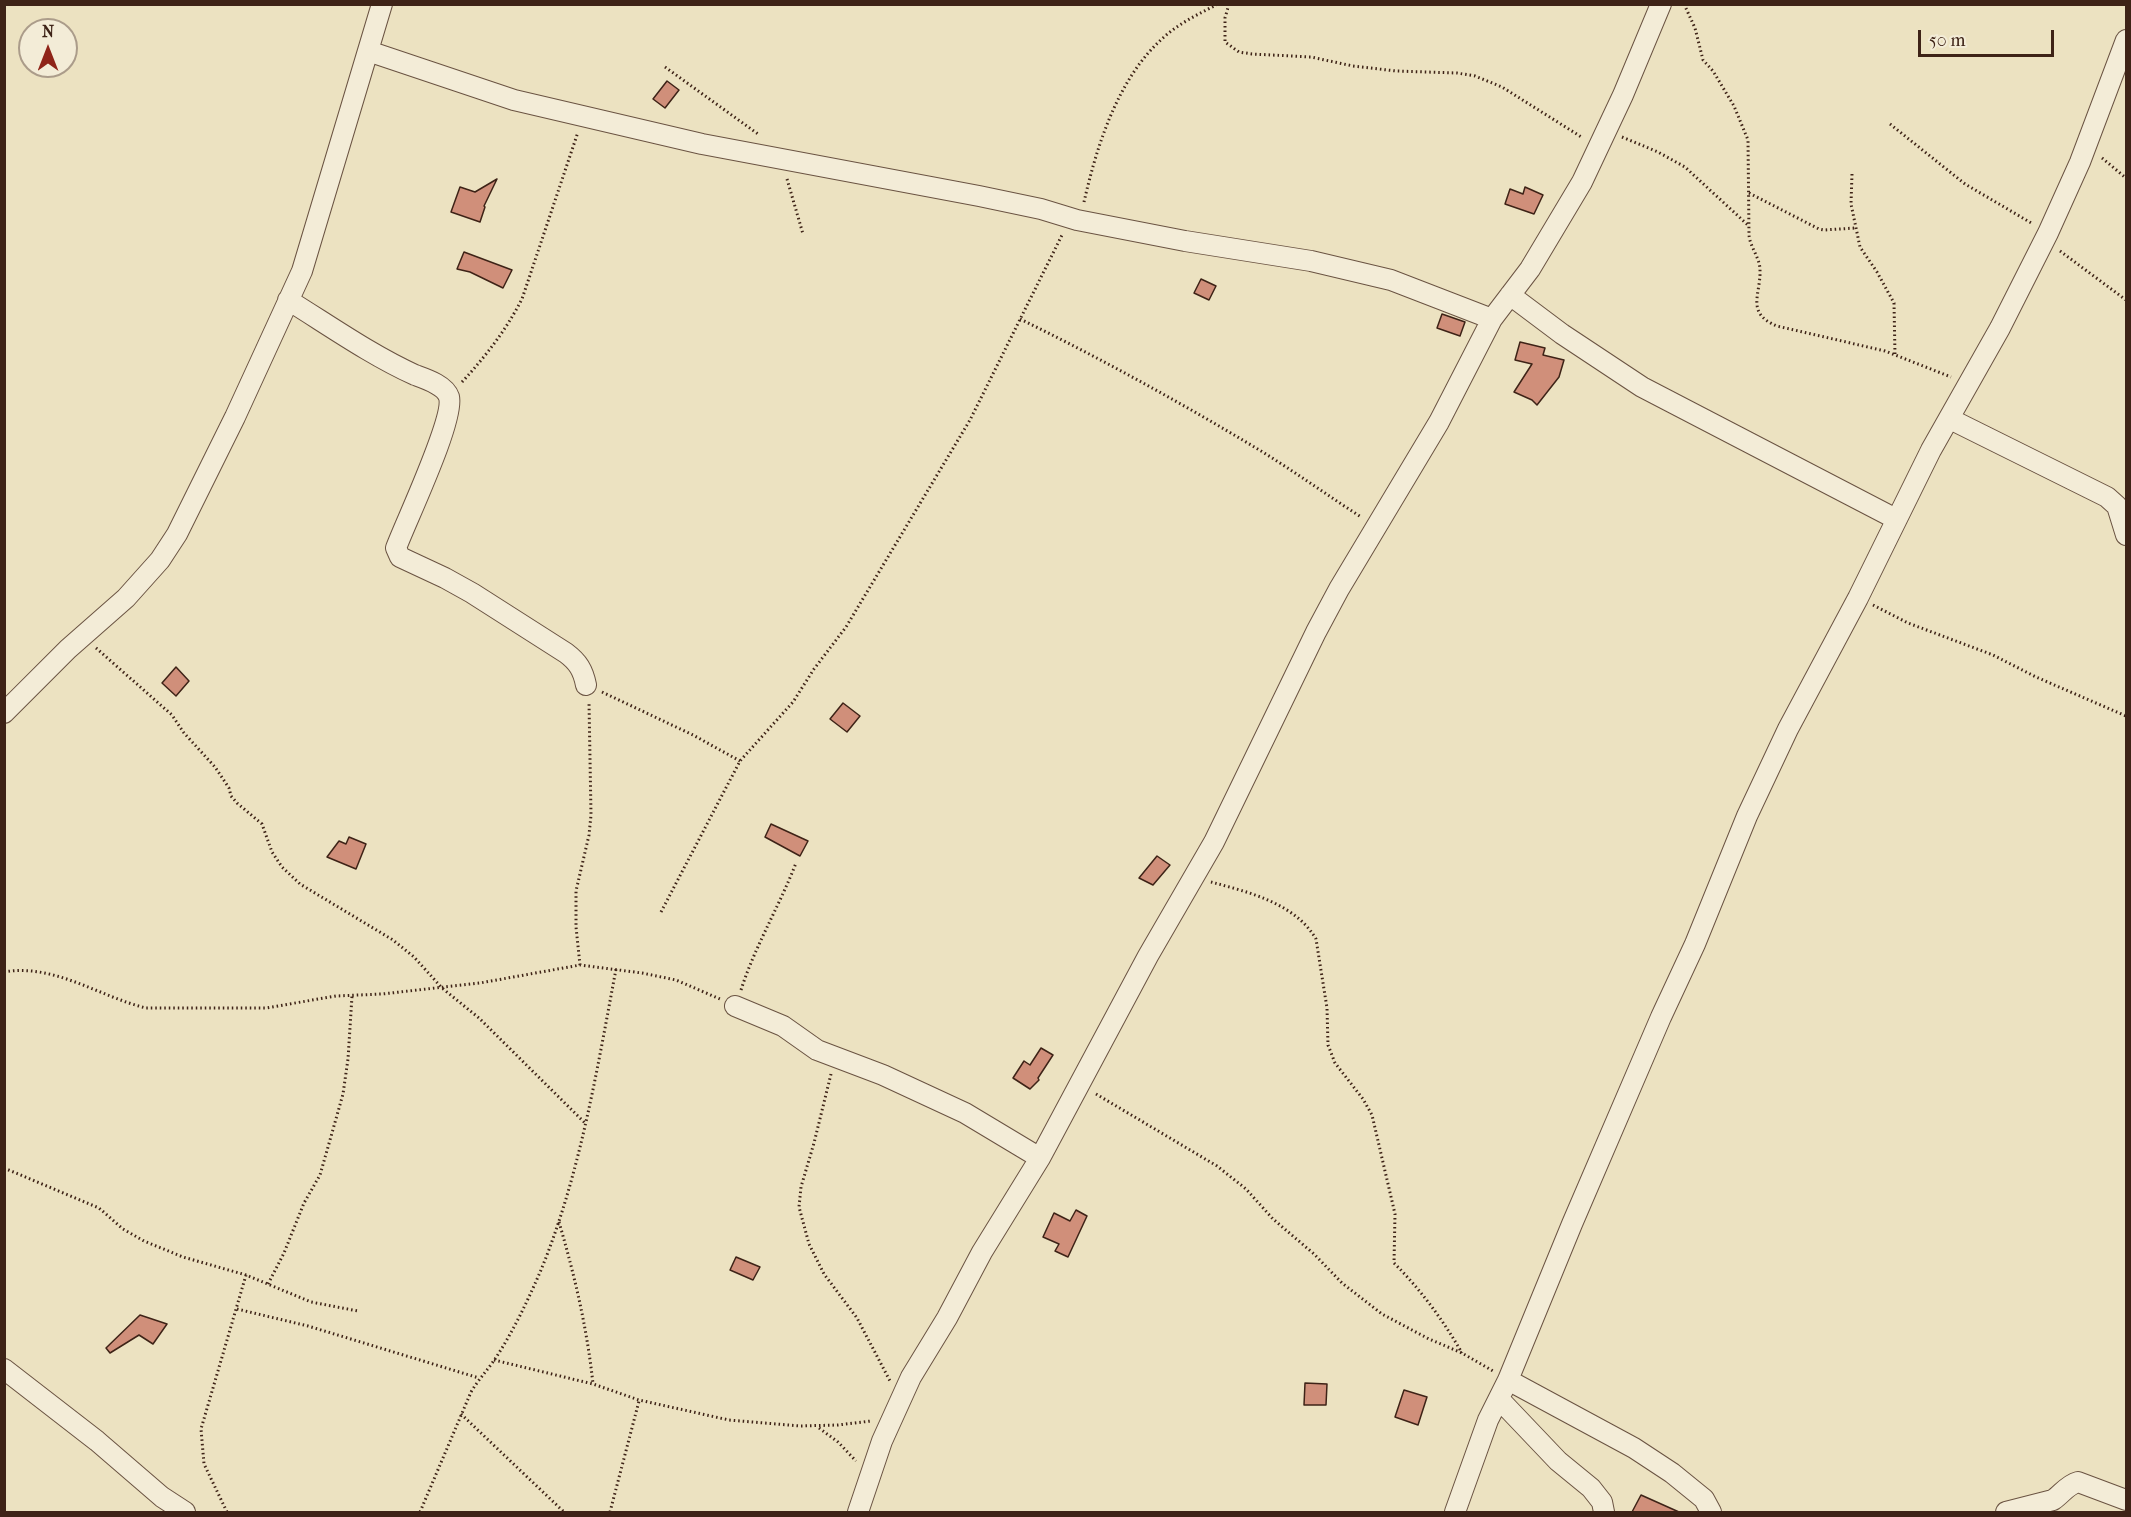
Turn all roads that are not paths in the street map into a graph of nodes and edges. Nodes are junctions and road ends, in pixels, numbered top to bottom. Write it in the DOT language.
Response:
graph roads {
  1 [pos="382,4"];
  2 [pos="1661,4"];
  3 [pos="2127,40"];
  4 [pos="368,51"];
  5 [pos="1510,295"];
  6 [pos="288,300"];
  7 [pos="1492,319"];
  8 [pos="1950,419"];
  9 [pos="1896,519"];
  10 [pos="2127,535"];
  11 [pos="586,685"];
  12 [pos="4,713"];
  13 [pos="735,1006"];
  14 [pos="1040,1158"];
  15 [pos="4,1369"];
  16 [pos="1508,1380"];
  17 [pos="1499,1398"];
  18 [pos="2127,1500"];
  19 [pos="185,1512"];
  20 [pos="858,1512"];
  21 [pos="1455,1512"];
  22 [pos="1604,1512"];
  23 [pos="1711,1512"];
  24 [pos="2006,1512"];
  1 -- 4 [label="street"];
  2 -- 5 [label="street"];
  3 -- 8 [label="street"];
  4 -- 6 [label="street"];
  4 -- 7 [label="street"];
  5 -- 7 [label="street"];
  5 -- 9 [label="street"];
  6 -- 11 [label="street"];
  6 -- 12 [label="street"];
  7 -- 14 [label="street"];
  8 -- 9 [label="street"];
  8 -- 10 [label="street"];
  9 -- 16 [label="street"];
  13 -- 14 [label="street"];
  14 -- 20 [label="street"];
  15 -- 19 [label="street"];
  16 -- 17 [label="street"];
  16 -- 23 [label="street"];
  17 -- 21 [label="street"];
  17 -- 22 [label="street"];
  18 -- 24 [label="street"];
}
